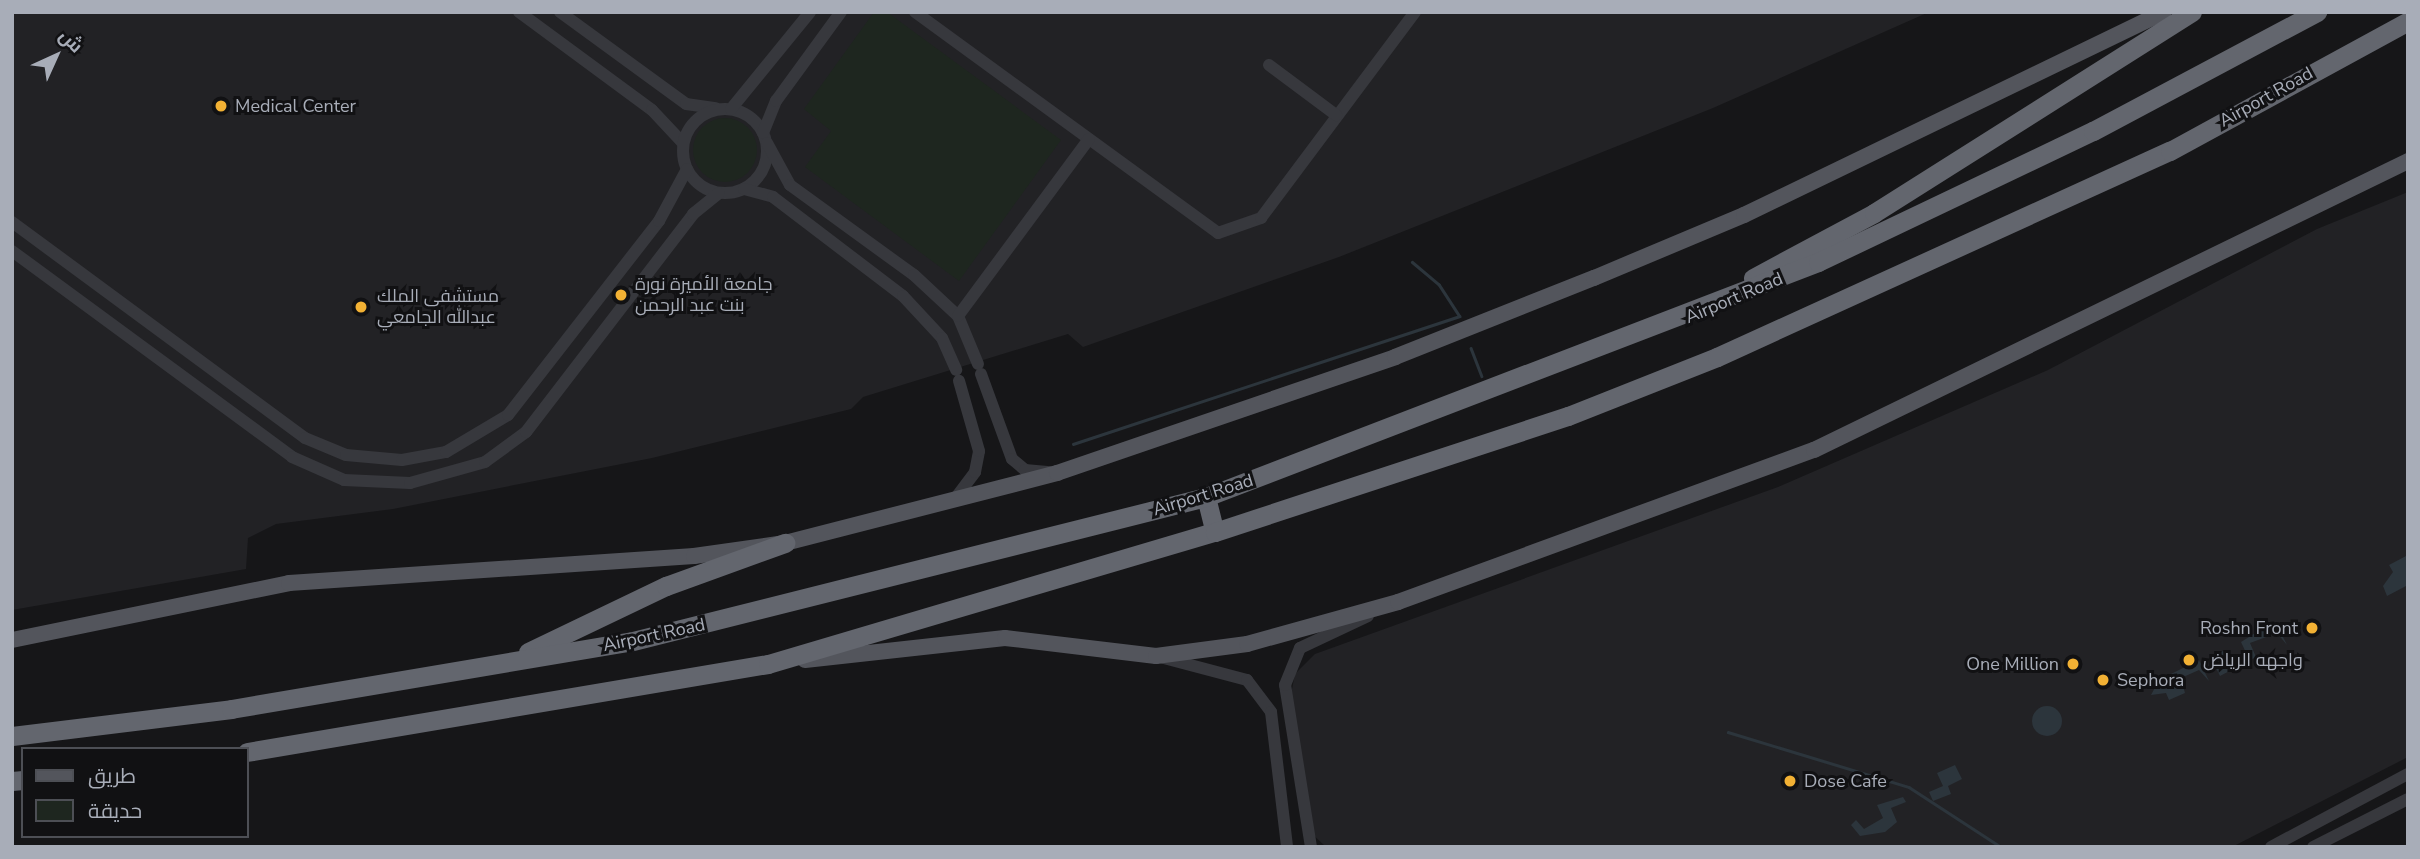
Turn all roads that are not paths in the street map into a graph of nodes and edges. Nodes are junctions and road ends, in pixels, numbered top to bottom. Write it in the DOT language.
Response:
graph roads {
  1 [pos="519,12"];
  2 [pos="560,12"];
  3 [pos="810,12"];
  4 [pos="841,12"];
  5 [pos="915,12"];
  6 [pos="1415,12"];
  7 [pos="2163,12"];
  8 [pos="2192,12"];
  9 [pos="2317,12"];
  10 [pos="2408,20"];
  11 [pos="1269,65"];
  12 [pos="725,109"];
  13 [pos="1336,115"];
  14 [pos="765,138"];
  15 [pos="1089,139"];
  16 [pos="683,143"];
  17 [pos="2408,161"];
  18 [pos="687,169"];
  19 [pos="744,189"];
  20 [pos="719,193"];
  21 [pos="12,222"];
  22 [pos="12,251"];
  23 [pos="958,316"];
  24 [pos="1657,329"];
  25 [pos="1057,473"];
  26 [pos="1206,497"];
  27 [pos="954,500"];
  28 [pos="1215,532"];
  29 [pos="785,543"];
  30 [pos="1398,602"];
  31 [pos="12,640"];
  32 [pos="1157,656"];
  33 [pos="508,662"];
  34 [pos="768,664"];
  35 [pos="231,709"];
  36 [pos="12,727"];
  37 [pos="12,736"];
  38 [pos="248,752"];
  39 [pos="2408,774"];
  40 [pos="2408,799"];
  41 [pos="1287,847"];
  42 [pos="1311,847"];
  43 [pos="2271,847"];
  44 [pos="2313,847"];
  1 -- 16 [label="street"];
  2 -- 12 [label="street"];
  3 -- 12 [label="street"];
  4 -- 14 [label="street"];
  5 -- 15 [label="street"];
  6 -- 13 [label="street"];
  7 -- 25 [label="main road"];
  8 -- 24 [label="highway"];
  9 -- 24 [label="highway, Airport Road"];
  10 -- 28 [label="highway, Airport Road"];
  11 -- 13 [label="street"];
  12 -- 14 [label="street"];
  12 -- 16 [label="street"];
  13 -- 15 [label="street"];
  14 -- 19 [label="street"];
  14 -- 23 [label="street"];
  15 -- 23 [label="street"];
  16 -- 18 [label="street"];
  17 -- 30 [label="main road"];
  18 -- 20 [label="street"];
  18 -- 21 [label="street"];
  19 -- 20 [label="street"];
  19 -- 27 [label="street"];
  20 -- 22 [label="street"];
  23 -- 25 [label="street"];
  24 -- 26 [label="highway, Airport Road"];
  25 -- 27 [label="main road"];
  26 -- 28 [label="highway"];
  26 -- 33 [label="highway, Airport Road"];
  27 -- 29 [label="main road"];
  28 -- 34 [label="highway, Airport Road"];
  29 -- 31 [label="main road"];
  29 -- 33 [label="highway"];
  30 -- 32 [label="main road"];
  30 -- 42 [label="street"];
  32 -- 34 [label="main road"];
  32 -- 41 [label="street"];
  33 -- 35 [label="highway, Airport Road"];
  34 -- 38 [label="highway, Airport Road"];
  35 -- 36 [label="main road"];
  35 -- 37 [label="highway, Airport Road"];
  39 -- 43 [label="street"];
  40 -- 44 [label="street"];
}
